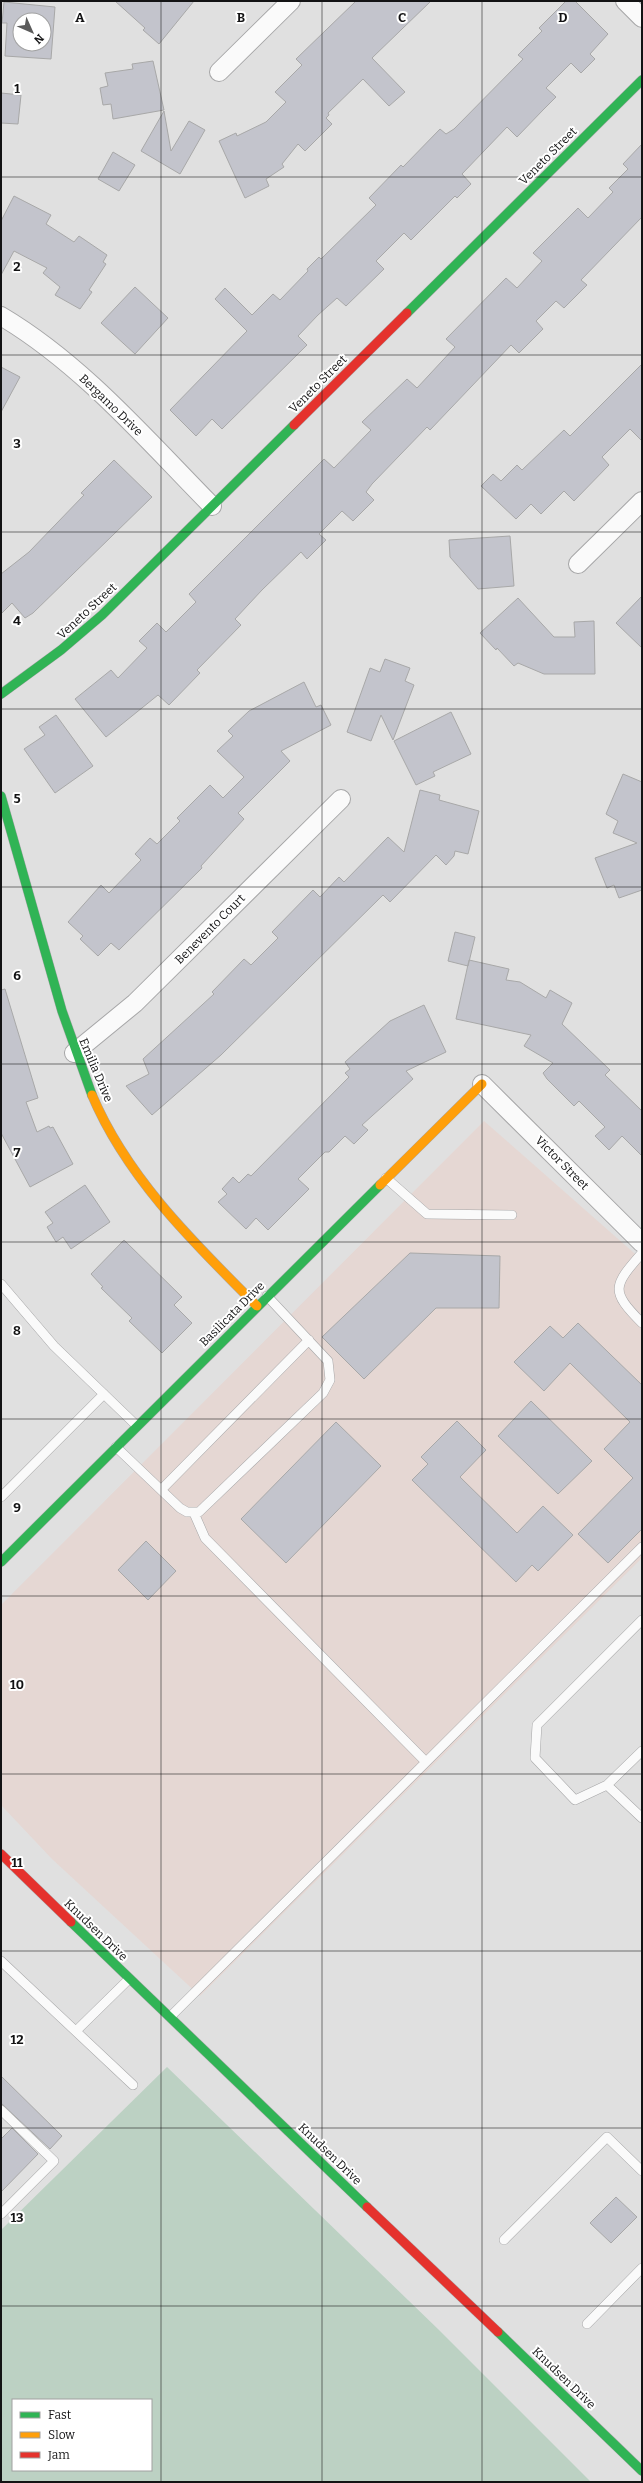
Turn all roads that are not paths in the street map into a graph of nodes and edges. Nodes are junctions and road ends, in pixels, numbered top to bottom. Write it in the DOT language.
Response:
graph roads {
  1 [pos="291,1"];
  2 [pos="625,1"];
  3 [pos="642,18"];
  4 [pos="219,72"];
  5 [pos="642,80"];
  6 [pos="1,316"];
  7 [pos="642,501"];
  8 [pos="212,506"];
  9 [pos="578,564"];
  10 [pos="1,694"];
  11 [pos="1,796"];
  12 [pos="341,799"];
  13 [pos="74,1053"];
  14 [pos="482,1084"];
  15 [pos="386,1178"];
  16 [pos="512,1215"];
  17 [pos="642,1242"];
  18 [pos="642,1253"];
  19 [pos="1,1284"];
  20 [pos="267,1296"];
  21 [pos="256,1306"];
  22 [pos="642,1323"];
  23 [pos="309,1340"];
  24 [pos="104,1394"];
  25 [pos="137,1426"];
  26 [pos="116,1447"];
  27 [pos="161,1490"];
  28 [pos="1,1496"];
  29 [pos="194,1513"];
  30 [pos="642,1547"];
  31 [pos="1,1562"];
  32 [pos="642,1620"];
  33 [pos="642,1751"];
  34 [pos="426,1762"];
  35 [pos="607,1785"];
  36 [pos="642,1818"];
  37 [pos="1,1854"];
  38 [pos="1,1961"];
  39 [pos="129,1978"];
  40 [pos="169,2018"];
  41 [pos="77,2030"];
  42 [pos="133,2085"];
  43 [pos="3,2114"];
  44 [pos="642,2171"];
  45 [pos="1,2214"];
  46 [pos="504,2240"];
  47 [pos="642,2268"];
  48 [pos="587,2324"];
  49 [pos="642,2471"];
  1 -- 4 [label="street"];
  2 -- 3 [label="street"];
  5 -- 8 [label="street, Veneto Street"];
  6 -- 8 [label="street, Bergamo Drive"];
  7 -- 9 [label="street"];
  8 -- 10 [label="street, Veneto Street"];
  11 -- 13 [label="street, Emilia Drive"];
  12 -- 13 [label="street, Benevento Court"];
  13 -- 21 [label="street, Emilia Drive"];
  14 -- 15 [label="street, Basilicata Drive"];
  14 -- 17 [label="street, Victor Street"];
  15 -- 16 [label="lane"];
  15 -- 20 [label="street, Basilicata Drive"];
  18 -- 22 [label="lane"];
  19 -- 24 [label="lane"];
  20 -- 21 [label="street, Basilicata Drive"];
  20 -- 23 [label="lane"];
  21 -- 25 [label="street, Basilicata Drive"];
  23 -- 27 [label="lane"];
  23 -- 29 [label="lane"];
  24 -- 25 [label="lane"];
  24 -- 28 [label="lane"];
  25 -- 26 [label="street, Basilicata Drive"];
  26 -- 27 [label="lane"];
  26 -- 31 [label="street, Basilicata Drive"];
  27 -- 29 [label="lane"];
  29 -- 34 [label="lane"];
  30 -- 34 [label="lane"];
  32 -- 35 [label="lane"];
  33 -- 35 [label="lane"];
  34 -- 40 [label="lane"];
  35 -- 36 [label="lane"];
  37 -- 39 [label="street, Knudsen Drive"];
  38 -- 41 [label="lane"];
  39 -- 40 [label="street, Knudsen Drive"];
  39 -- 41 [label="lane"];
  40 -- 49 [label="street, Knudsen Drive"];
  41 -- 42 [label="lane"];
  43 -- 45 [label="lane"];
  44 -- 46 [label="lane"];
  47 -- 48 [label="lane"];
}
